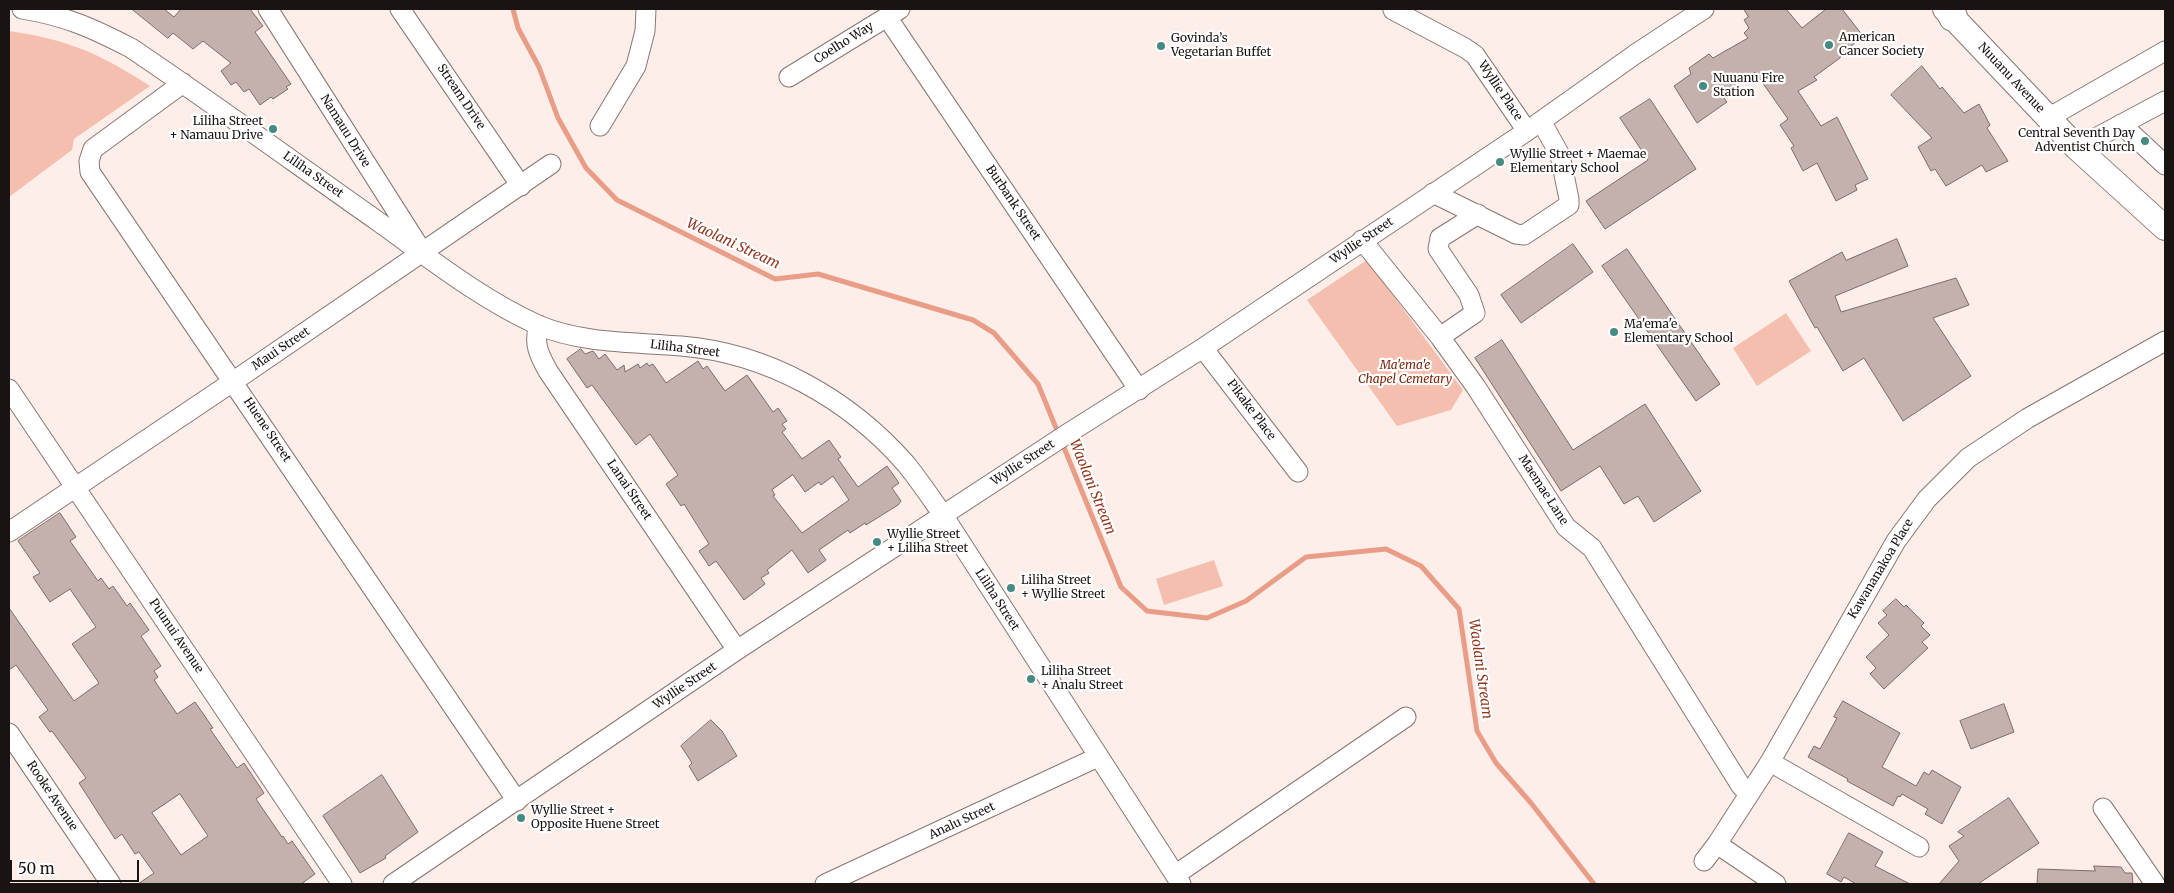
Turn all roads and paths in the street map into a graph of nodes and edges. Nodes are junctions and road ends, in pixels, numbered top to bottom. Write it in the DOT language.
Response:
graph roads {
  1 [pos="22,9"];
  2 [pos="268,9"];
  3 [pos="400,9"];
  4 [pos="646,9"];
  5 [pos="1704,9"];
  6 [pos="1393,10"];
  7 [pos="1950,12"];
  8 [pos="894,13"];
  9 [pos="2165,51"];
  10 [pos="789,77"];
  11 [pos="183,84"];
  12 [pos="2165,101"];
  13 [pos="2048,118"];
  14 [pos="2121,124"];
  15 [pos="600,126"];
  16 [pos="1534,126"];
  17 [pos="2077,148"];
  18 [pos="551,164"];
  19 [pos="2165,165"];
  20 [pos="521,186"];
  21 [pos="1433,193"];
  22 [pos="1478,214"];
  23 [pos="2165,228"];
  24 [pos="1362,240"];
  25 [pos="422,253"];
  26 [pos="539,325"];
  27 [pos="1440,337"];
  28 [pos="2165,341"];
  29 [pos="1203,348"];
  30 [pos="234,381"];
  31 [pos="9,389"];
  32 [pos="1140,390"];
  33 [pos="1298,472"];
  34 [pos="75,487"];
  35 [pos="943,515"];
  36 [pos="9,532"];
  37 [pos="737,650"];
  38 [pos="1406,717"];
  39 [pos="9,733"];
  40 [pos="1098,757"];
  41 [pos="1770,762"];
  42 [pos="1749,792"];
  43 [pos="517,801"];
  44 [pos="2103,808"];
  45 [pos="1718,844"];
  46 [pos="1919,847"];
  47 [pos="1704,861"];
  48 [pos="1178,880"];
  49 [pos="111,884"];
  50 [pos="342,884"];
  51 [pos="393,884"];
  52 [pos="825,884"];
  53 [pos="1776,884"];
  54 [pos="2155,884"];
  1 -- 11 [label="street, Liliha Street"];
  2 -- 25 [label="street, Namauu Drive"];
  3 -- 20 [label="street, Stream Drive"];
  4 -- 15 [label="street"];
  5 -- 16 [label="street, Wyllie Street"];
  6 -- 16 [label="street, Wyllie Place"];
  7 -- 13 [label="main road, Nuuanu Avenue"];
  8 -- 10 [label="street, Coelho Way"];
  8 -- 32 [label="street, Burbank Street"];
  9 -- 13 [label="street"];
  11 -- 25 [label="street, Liliha Street"];
  11 -- 30 [label="street, Huene Street"];
  12 -- 14 [label="street"];
  13 -- 17 [label="main road, Nuuanu Avenue"];
  14 -- 17 [label="street"];
  14 -- 19 [label="street"];
  16 -- 21 [label="street, Wyllie Street"];
  16 -- 22 [label="street, Wyllie Place"];
  17 -- 23 [label="main road, Nuuanu Avenue"];
  18 -- 20 [label="street, Maui Street"];
  20 -- 25 [label="street, Maui Street"];
  21 -- 22 [label="street"];
  21 -- 24 [label="street, Wyllie Street"];
  22 -- 27 [label="street"];
  24 -- 27 [label="street, Maemae Lane"];
  24 -- 29 [label="street, Wyllie Street"];
  25 -- 26 [label="street, Liliha Street"];
  25 -- 30 [label="street, Maui Street"];
  26 -- 35 [label="street, Liliha Street"];
  26 -- 37 [label="street, Lanai Street"];
  27 -- 42 [label="street, Maemae Lane"];
  28 -- 41 [label="street, Kawananakoa Place"];
  29 -- 32 [label="street, Wyllie Street"];
  29 -- 33 [label="street, Pikake Place"];
  30 -- 34 [label="street, Maui Street"];
  30 -- 43 [label="street, Huene Street"];
  31 -- 34 [label="street, Puunui Avenue"];
  32 -- 35 [label="street, Wyllie Street"];
  34 -- 36 [label="street, Maui Street"];
  34 -- 50 [label="street, Puunui Avenue"];
  35 -- 37 [label="street, Wyllie Street"];
  35 -- 40 [label="street, Liliha Street"];
  37 -- 43 [label="street, Wyllie Street"];
  38 -- 48 [label="street"];
  39 -- 49 [label="street, Rooke Avenue"];
  40 -- 48 [label="street, Liliha Street"];
  40 -- 52 [label="street, Analu Street"];
  41 -- 42 [label="street, Kawananakoa Place"];
  41 -- 46 [label="street"];
  42 -- 45 [label="street, Kawananakoa Place"];
  43 -- 51 [label="street, Wyllie Street"];
  44 -- 54 [label="street"];
  45 -- 47 [label="street, Kawananakoa Place"];
  45 -- 53 [label="street"];
}
